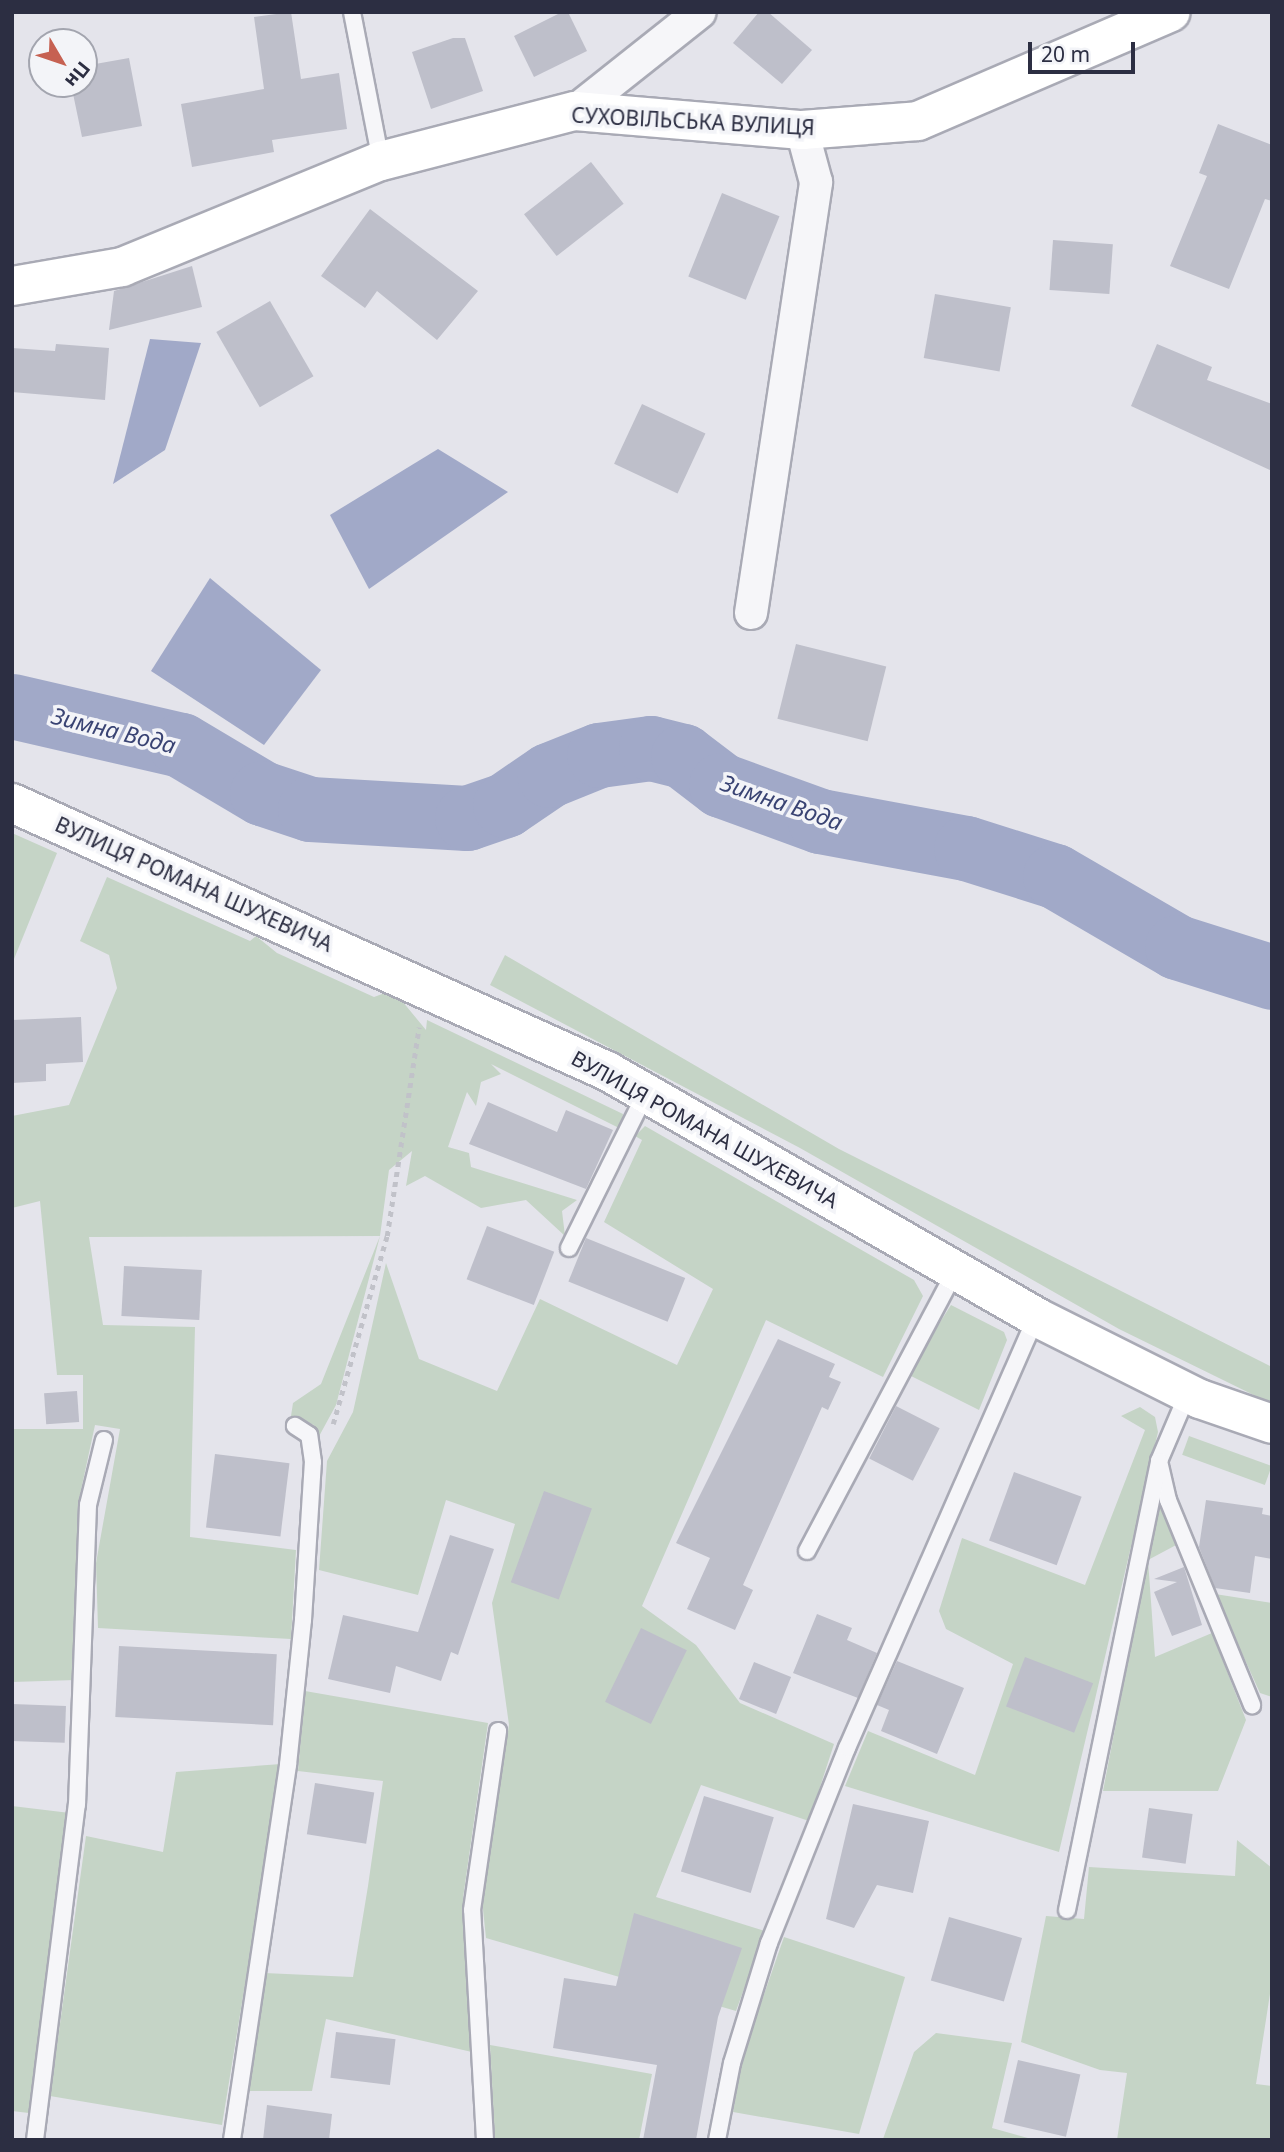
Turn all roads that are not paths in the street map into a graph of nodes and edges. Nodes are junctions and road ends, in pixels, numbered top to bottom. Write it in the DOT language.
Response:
graph roads {
  1 [pos="352,12"];
  2 [pos="700,12"];
  3 [pos="1171,12"];
  4 [pos="575,111"];
  5 [pos="802,130"];
  6 [pos="381,161"];
  7 [pos="12,286"];
  8 [pos="751,613"];
  9 [pos="12,803"];
  10 [pos="646,1093"];
  11 [pos="569,1248"];
  12 [pos="956,1270"];
  13 [pos="1036,1317"];
  14 [pos="1188,1393"];
  15 [pos="1272,1424"];
  16 [pos="295,1426"];
  17 [pos="104,1440"];
  18 [pos="1159,1461"];
  19 [pos="807,1551"];
  20 [pos="1252,1705"];
  21 [pos="498,1731"];
  22 [pos="1066,1910"];
  23 [pos="35,2140"];
  24 [pos="232,2140"];
  25 [pos="485,2140"];
  26 [pos="717,2140"];
  1 -- 6 [label="lane"];
  2 -- 4 [label="street"];
  3 -- 5 [label="main road, СУХОВІЛЬСЬКА ВУЛИЦЯ"];
  4 -- 5 [label="main road, СУХОВІЛЬСЬКА ВУЛИЦЯ"];
  4 -- 6 [label="main road, СУХОВІЛЬСЬКА ВУЛИЦЯ"];
  5 -- 8 [label="street"];
  6 -- 7 [label="main road, СУХОВІЛЬСЬКА ВУЛИЦЯ"];
  9 -- 10 [label="main road, ВУЛИЦЯ РОМАНА ШУХЕВИЧА"];
  10 -- 11 [label="lane"];
  10 -- 12 [label="main road, ВУЛИЦЯ РОМАНА ШУХЕВИЧА"];
  12 -- 13 [label="main road, ВУЛИЦЯ РОМАНА ШУХЕВИЧА"];
  12 -- 19 [label="lane"];
  13 -- 14 [label="main road, ВУЛИЦЯ РОМАНА ШУХЕВИЧА"];
  13 -- 26 [label="lane"];
  14 -- 15 [label="main road, ВУЛИЦЯ РОМАНА ШУХЕВИЧА"];
  14 -- 18 [label="lane"];
  16 -- 24 [label="lane"];
  17 -- 23 [label="lane"];
  18 -- 20 [label="lane"];
  18 -- 22 [label="lane"];
  21 -- 25 [label="lane"];
}
